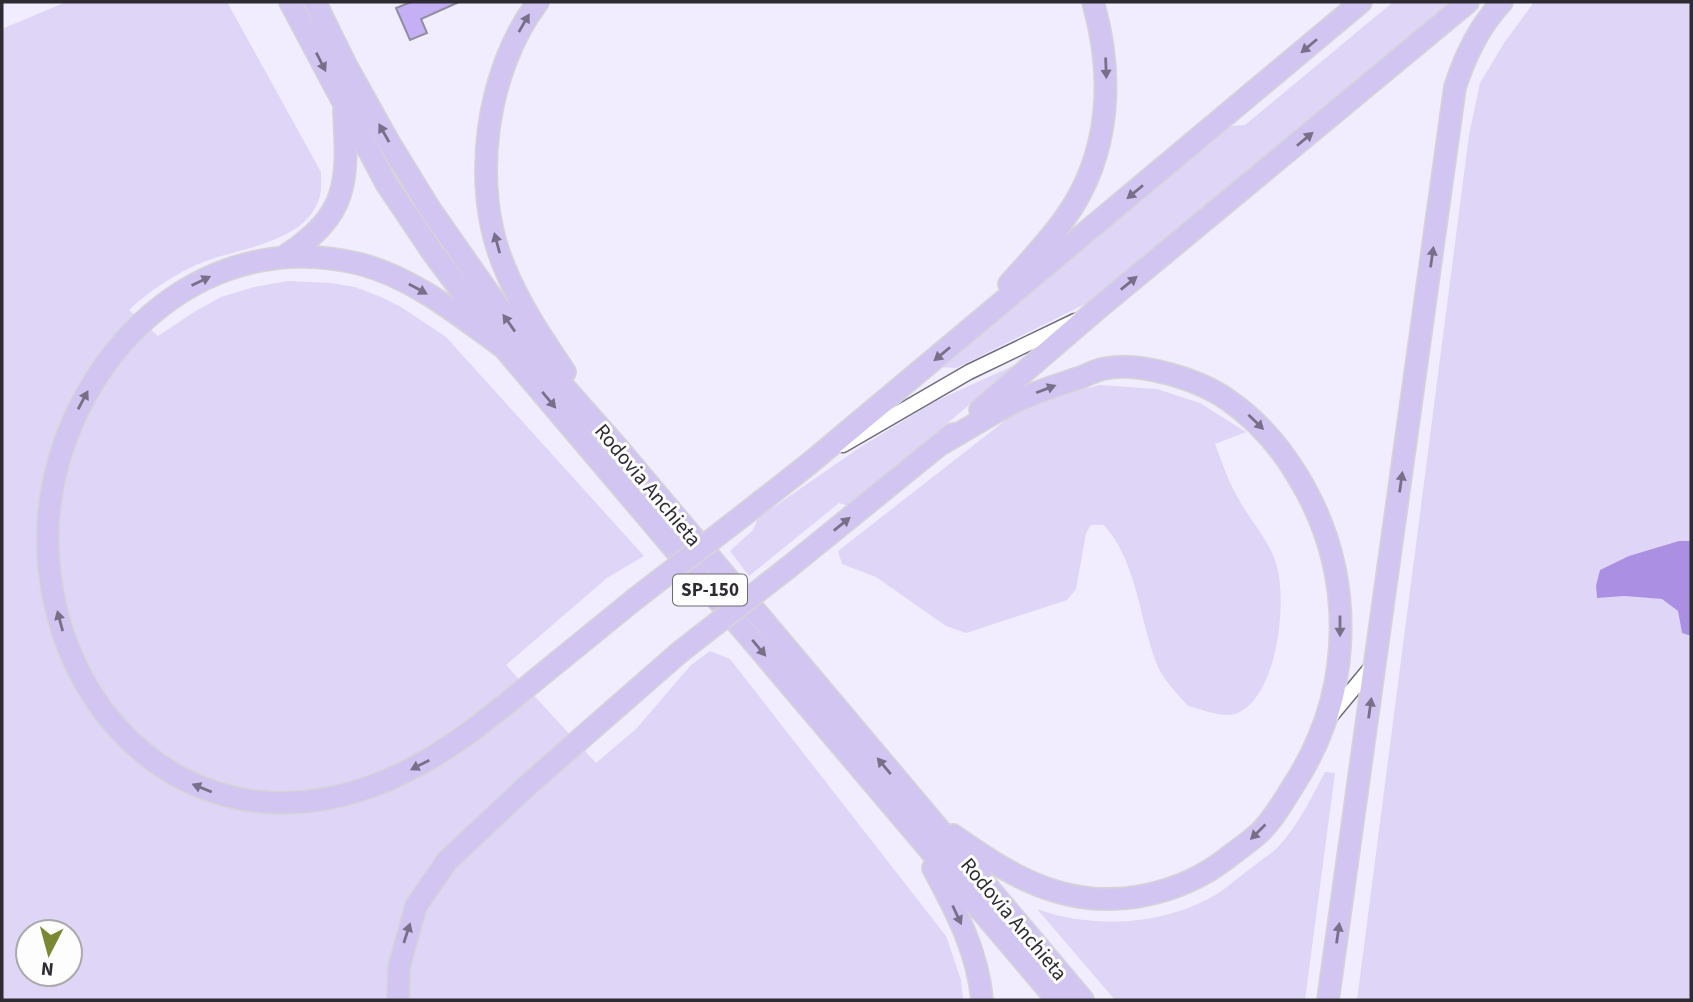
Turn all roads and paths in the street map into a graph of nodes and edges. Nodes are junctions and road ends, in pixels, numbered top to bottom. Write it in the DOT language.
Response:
graph roads {
  1 [pos="290,2"];
  2 [pos="315,2"];
  3 [pos="538,2"];
  4 [pos="1093,2"];
  5 [pos="1362,2"];
  6 [pos="1468,2"];
  7 [pos="1503,2"];
  8 [pos="344,106"];
  9 [pos="285,256"];
  10 [pos="1095,311"];
  11 [pos="965,335"];
  12 [pos="504,348"];
  13 [pos="943,443"];
  14 [pos="618,448"];
  15 [pos="810,463"];
  16 [pos="1377,660"];
  17 [pos="1325,723"];
  18 [pos="921,825"];
  19 [pos="398,1000"];
  20 [pos="982,1000"];
  21 [pos="1057,1000"];
  22 [pos="1083,1000"];
  23 [pos="1328,1000"];
  1 -- 8 [label="highway, Rodovia Anchieta / SP-150, one-way"];
  14 -- 2 [label="highway, Rodovia Anchieta / SP-150, one-way"];
  14 -- 3 [label="highway, one-way"];
  4 -- 11 [label="highway, one-way"];
  5 -- 11 [label="highway, one-way"];
  10 -- 6 [label="highway, one-way"];
  16 -- 7 [label="highway, one-way"];
  8 -- 9 [label="highway"];
  8 -- 12 [label="highway, Rodovia Anchieta / SP-150"];
  9 -- 12 [label="highway, one-way"];
  15 -- 9 [label="highway, one-way, bridge"];
  10 -- 13 [label="highway"];
  10 -- 15 [label="lane"];
  11 -- 15 [label="highway, one-way"];
  12 -- 18 [label="highway, Rodovia Anchieta / SP-150, one-way"];
  13 -- 17 [label="highway, one-way"];
  19 -- 13 [label="highway, one-way, bridge"];
  18 -- 14 [label="highway, Rodovia Anchieta / SP-150, one-way"];
  16 -- 17 [label="lane"];
  23 -- 16 [label="highway, one-way"];
  17 -- 18 [label="highway, one-way"];
  18 -- 20 [label="highway, one-way"];
  18 -- 21 [label="highway, Rodovia Anchieta / SP-150"];
  18 -- 22 [label="highway, Rodovia Anchieta / SP-150"];
}
